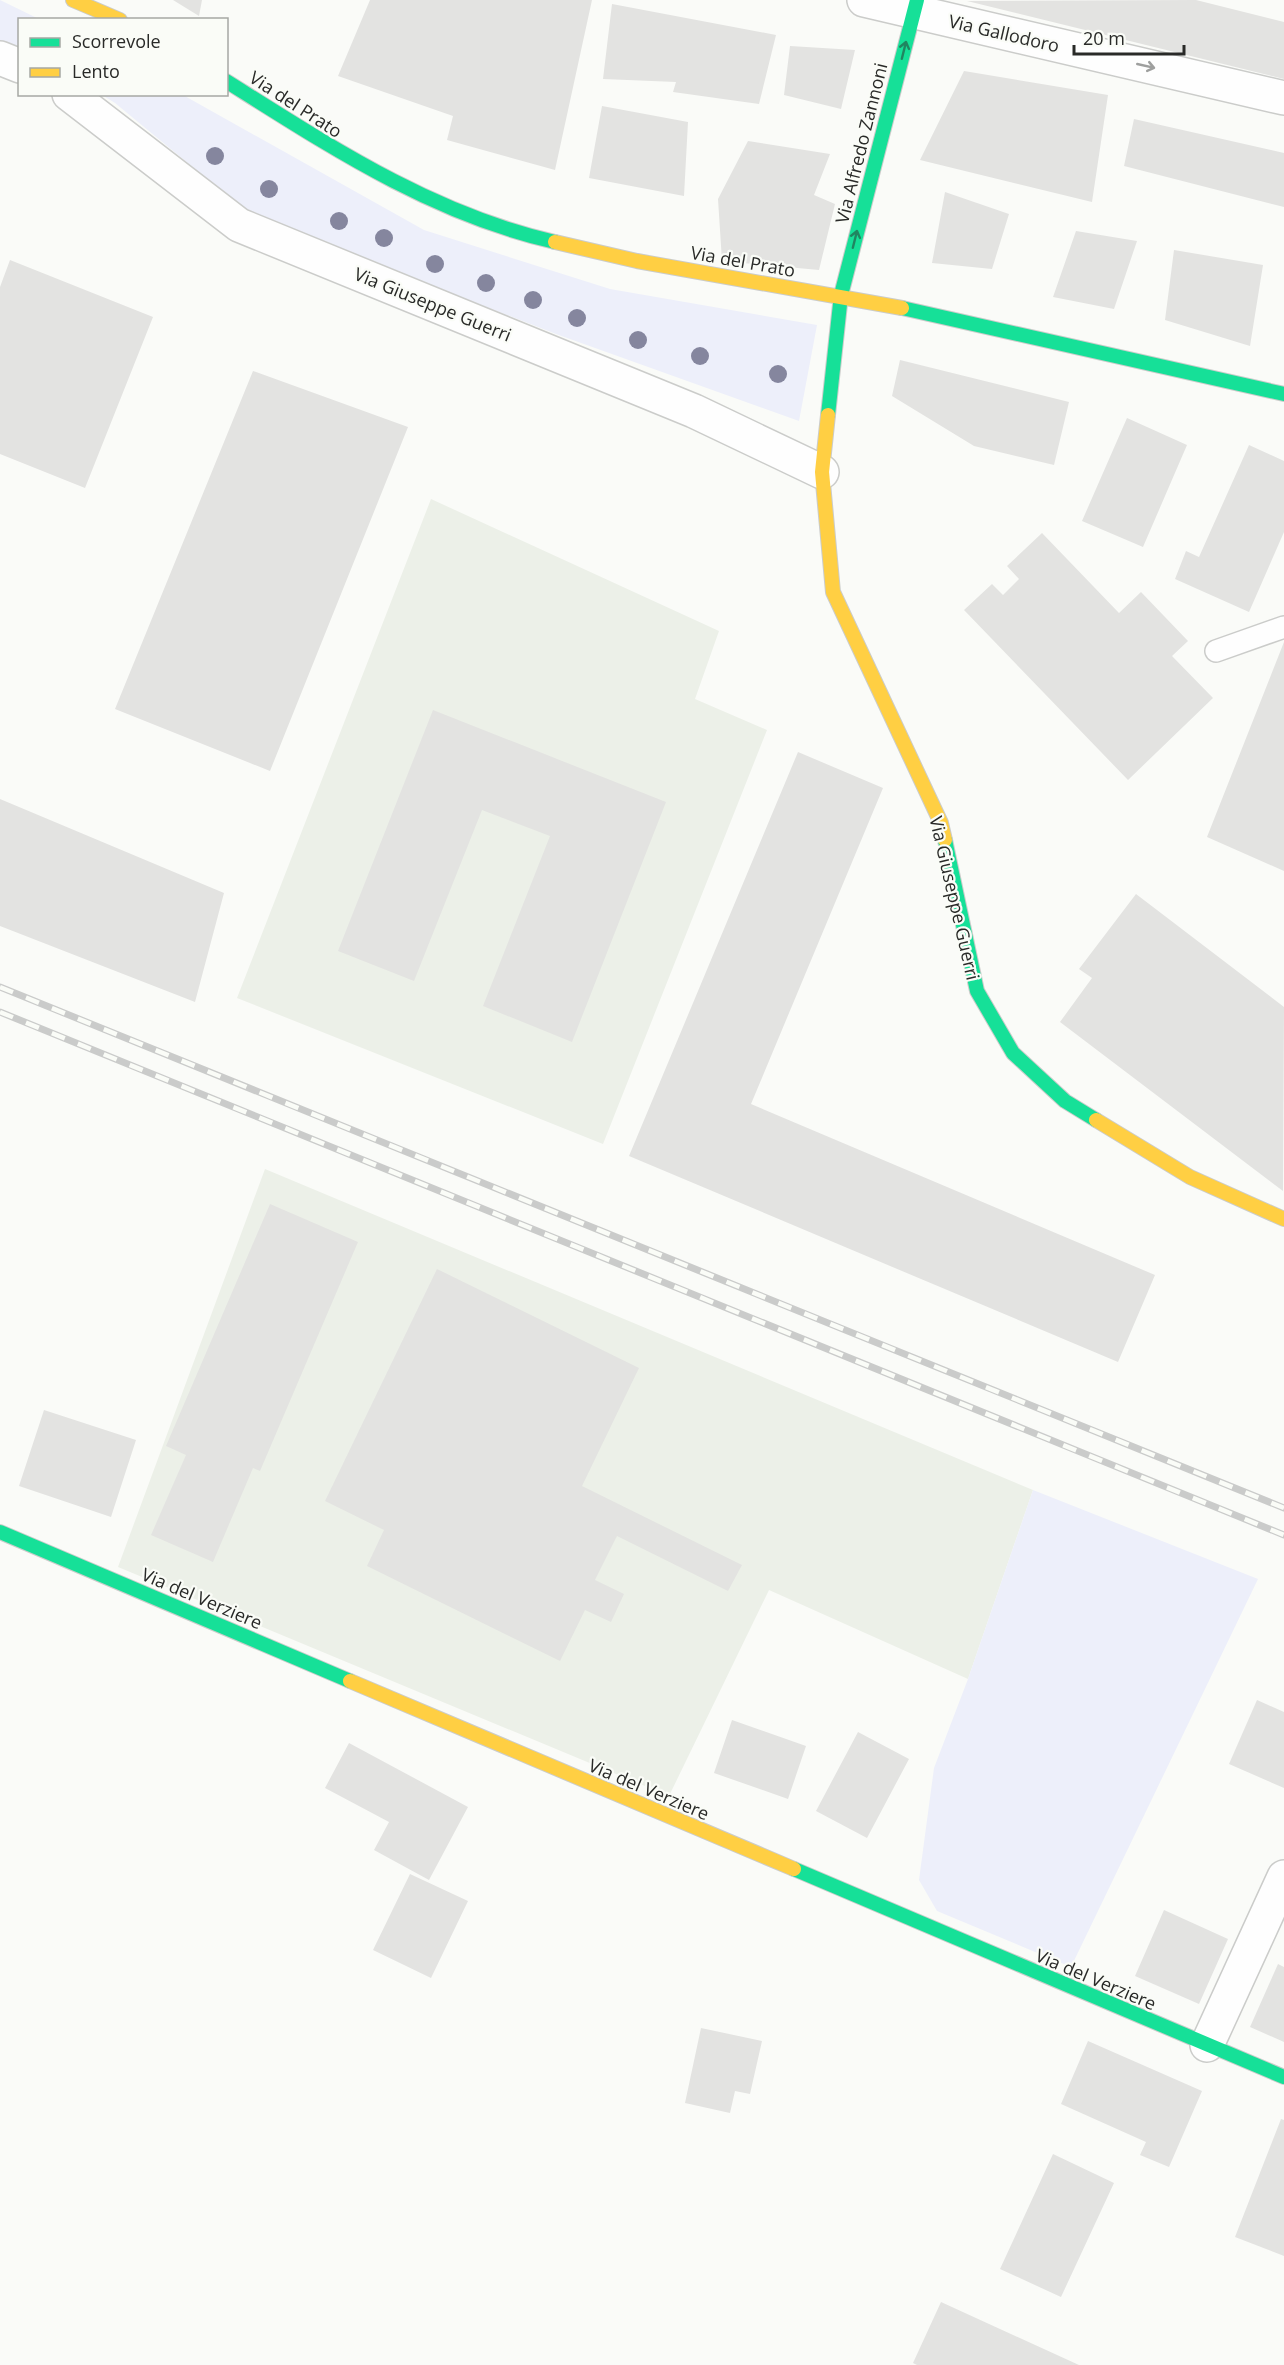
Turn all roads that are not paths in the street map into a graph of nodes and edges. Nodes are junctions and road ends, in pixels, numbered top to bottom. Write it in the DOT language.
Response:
graph roads {
  1 [pos="73,0"];
  2 [pos="109,0"];
  3 [pos="864,0"];
  4 [pos="915,6"];
  5 [pos="115,18"];
  6 [pos="129,18"];
  7 [pos="0,58"];
  8 [pos="18,65"];
  9 [pos="228,82"];
  10 [pos="72,96"];
  11 [pos="1284,98"];
  12 [pos="841,295"];
  13 [pos="1284,394"];
  14 [pos="822,472"];
  15 [pos="1284,627"];
  16 [pos="1216,651"];
  17 [pos="1284,1219"];
  18 [pos="0,1532"];
  19 [pos="1284,1877"];
  20 [pos="1207,2045"];
  21 [pos="1284,2077"];
  1 -- 5 [label="street"];
  2 -- 6 [label="street"];
  3 -- 4 [label="street, Via Gallodoro"];
  4 -- 11 [label="street, Via Gallodoro, one-way"];
  12 -- 4 [label="street, Via Alfredo Zannoni, one-way"];
  7 -- 8 [label="street"];
  9 -- 12 [label="street, Via del Prato"];
  10 -- 14 [label="street, Via Giuseppe Guerri"];
  12 -- 13 [label="street, Via del Prato"];
  12 -- 14 [label="street, Via Giuseppe Guerri"];
  14 -- 17 [label="street, Via Giuseppe Guerri"];
  15 -- 16 [label="lane"];
  18 -- 20 [label="street, Via del Verziere"];
  19 -- 20 [label="street"];
  20 -- 21 [label="street, Via del Verziere"];
}
